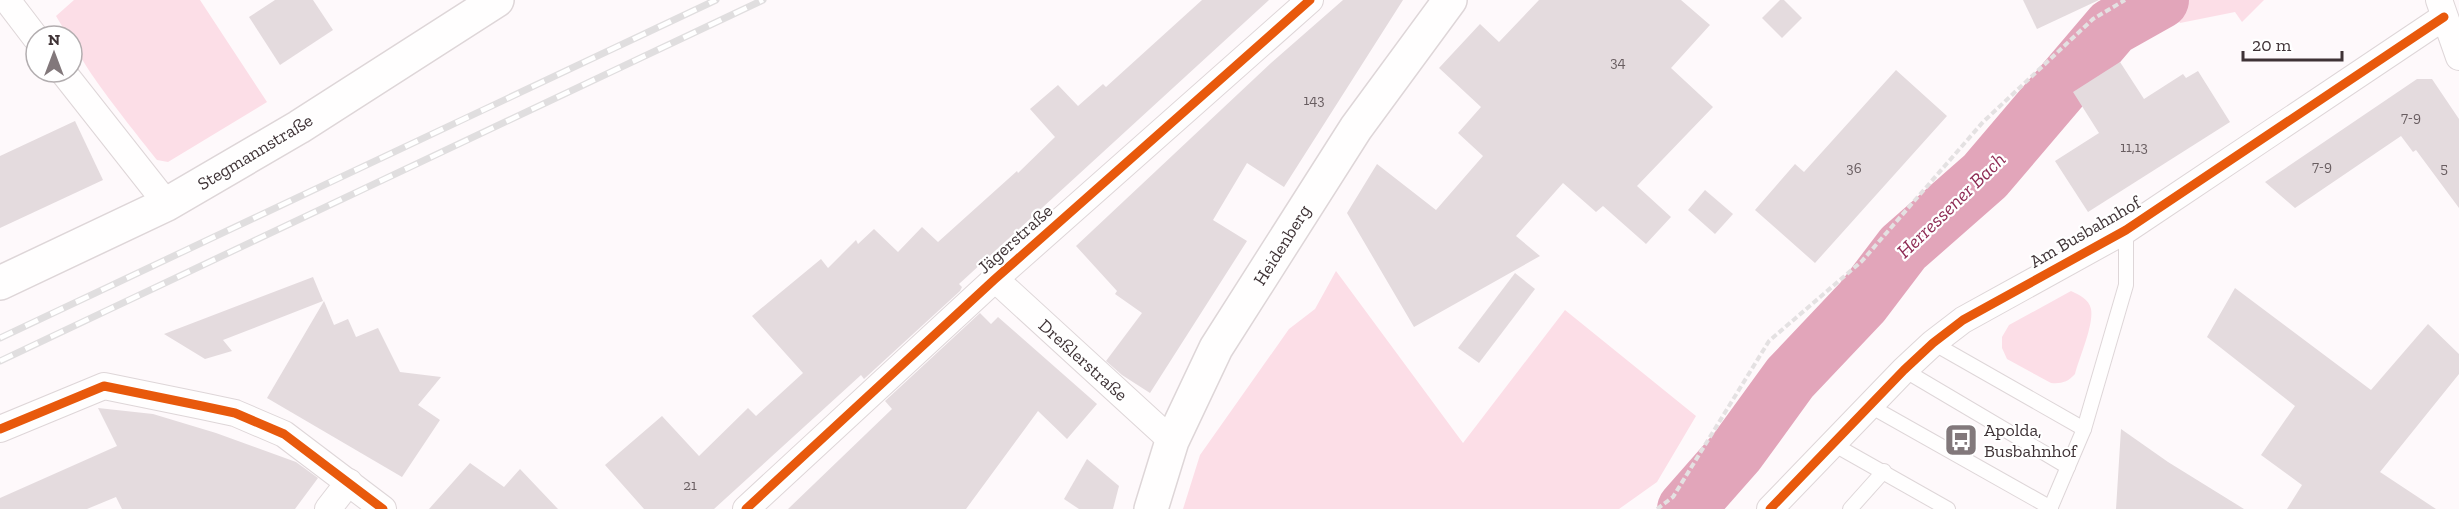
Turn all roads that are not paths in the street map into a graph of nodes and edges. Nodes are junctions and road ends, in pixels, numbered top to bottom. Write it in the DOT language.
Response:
graph roads {
  1 [pos="7,0"];
  2 [pos="497,0"];
  3 [pos="1310,0"];
  4 [pos="1450,0"];
  5 [pos="2447,8"];
  6 [pos="25,24"];
  7 [pos="2459,57"];
  8 [pos="72,84"];
  9 [pos="167,204"];
  10 [pos="2126,230"];
  11 [pos="995,279"];
  12 [pos="0,283"];
  13 [pos="1933,343"];
  14 [pos="1904,370"];
  15 [pos="1870,406"];
  16 [pos="0,429"];
  17 [pos="2084,429"];
  18 [pos="1172,441"];
  19 [pos="1833,444"];
  20 [pos="2068,467"];
  21 [pos="1884,471"];
  22 [pos="349,482"];
  23 [pos="328,509"];
  24 [pos="383,509"];
  25 [pos="746,509"];
  26 [pos="1151,509"];
  27 [pos="1770,509"];
  28 [pos="1850,509"];
  29 [pos="1948,509"];
  30 [pos="2051,509"];
  1 -- 6 [label="street"];
  2 -- 9 [label="main road, Stegmannstraße"];
  3 -- 11 [label="street, Jägerstraße"];
  4 -- 18 [label="main road, Heidenberg"];
  5 -- 7 [label="street"];
  5 -- 10 [label="street, Am Busbahnhof"];
  8 -- 9 [label="street"];
  9 -- 12 [label="main road, Stegmannstraße"];
  10 -- 13 [label="street, Am Busbahnhof"];
  10 -- 17 [label="lane"];
  11 -- 18 [label="street, Dreßlerstraße"];
  11 -- 25 [label="street, Jägerstraße"];
  13 -- 14 [label="street, Am Busbahnhof"];
  13 -- 17 [label="lane"];
  14 -- 15 [label="street, Am Busbahnhof"];
  14 -- 20 [label="lane"];
  15 -- 19 [label="street, Am Busbahnhof"];
  15 -- 30 [label="lane"];
  16 -- 22 [label="street"];
  17 -- 20 [label="lane"];
  18 -- 26 [label="main road, Heidenberg"];
  19 -- 21 [label="lane"];
  19 -- 27 [label="street, Am Busbahnhof"];
  20 -- 30 [label="lane"];
  21 -- 28 [label="lane"];
  21 -- 29 [label="lane"];
  22 -- 23 [label="street"];
  22 -- 24 [label="street"];
}
